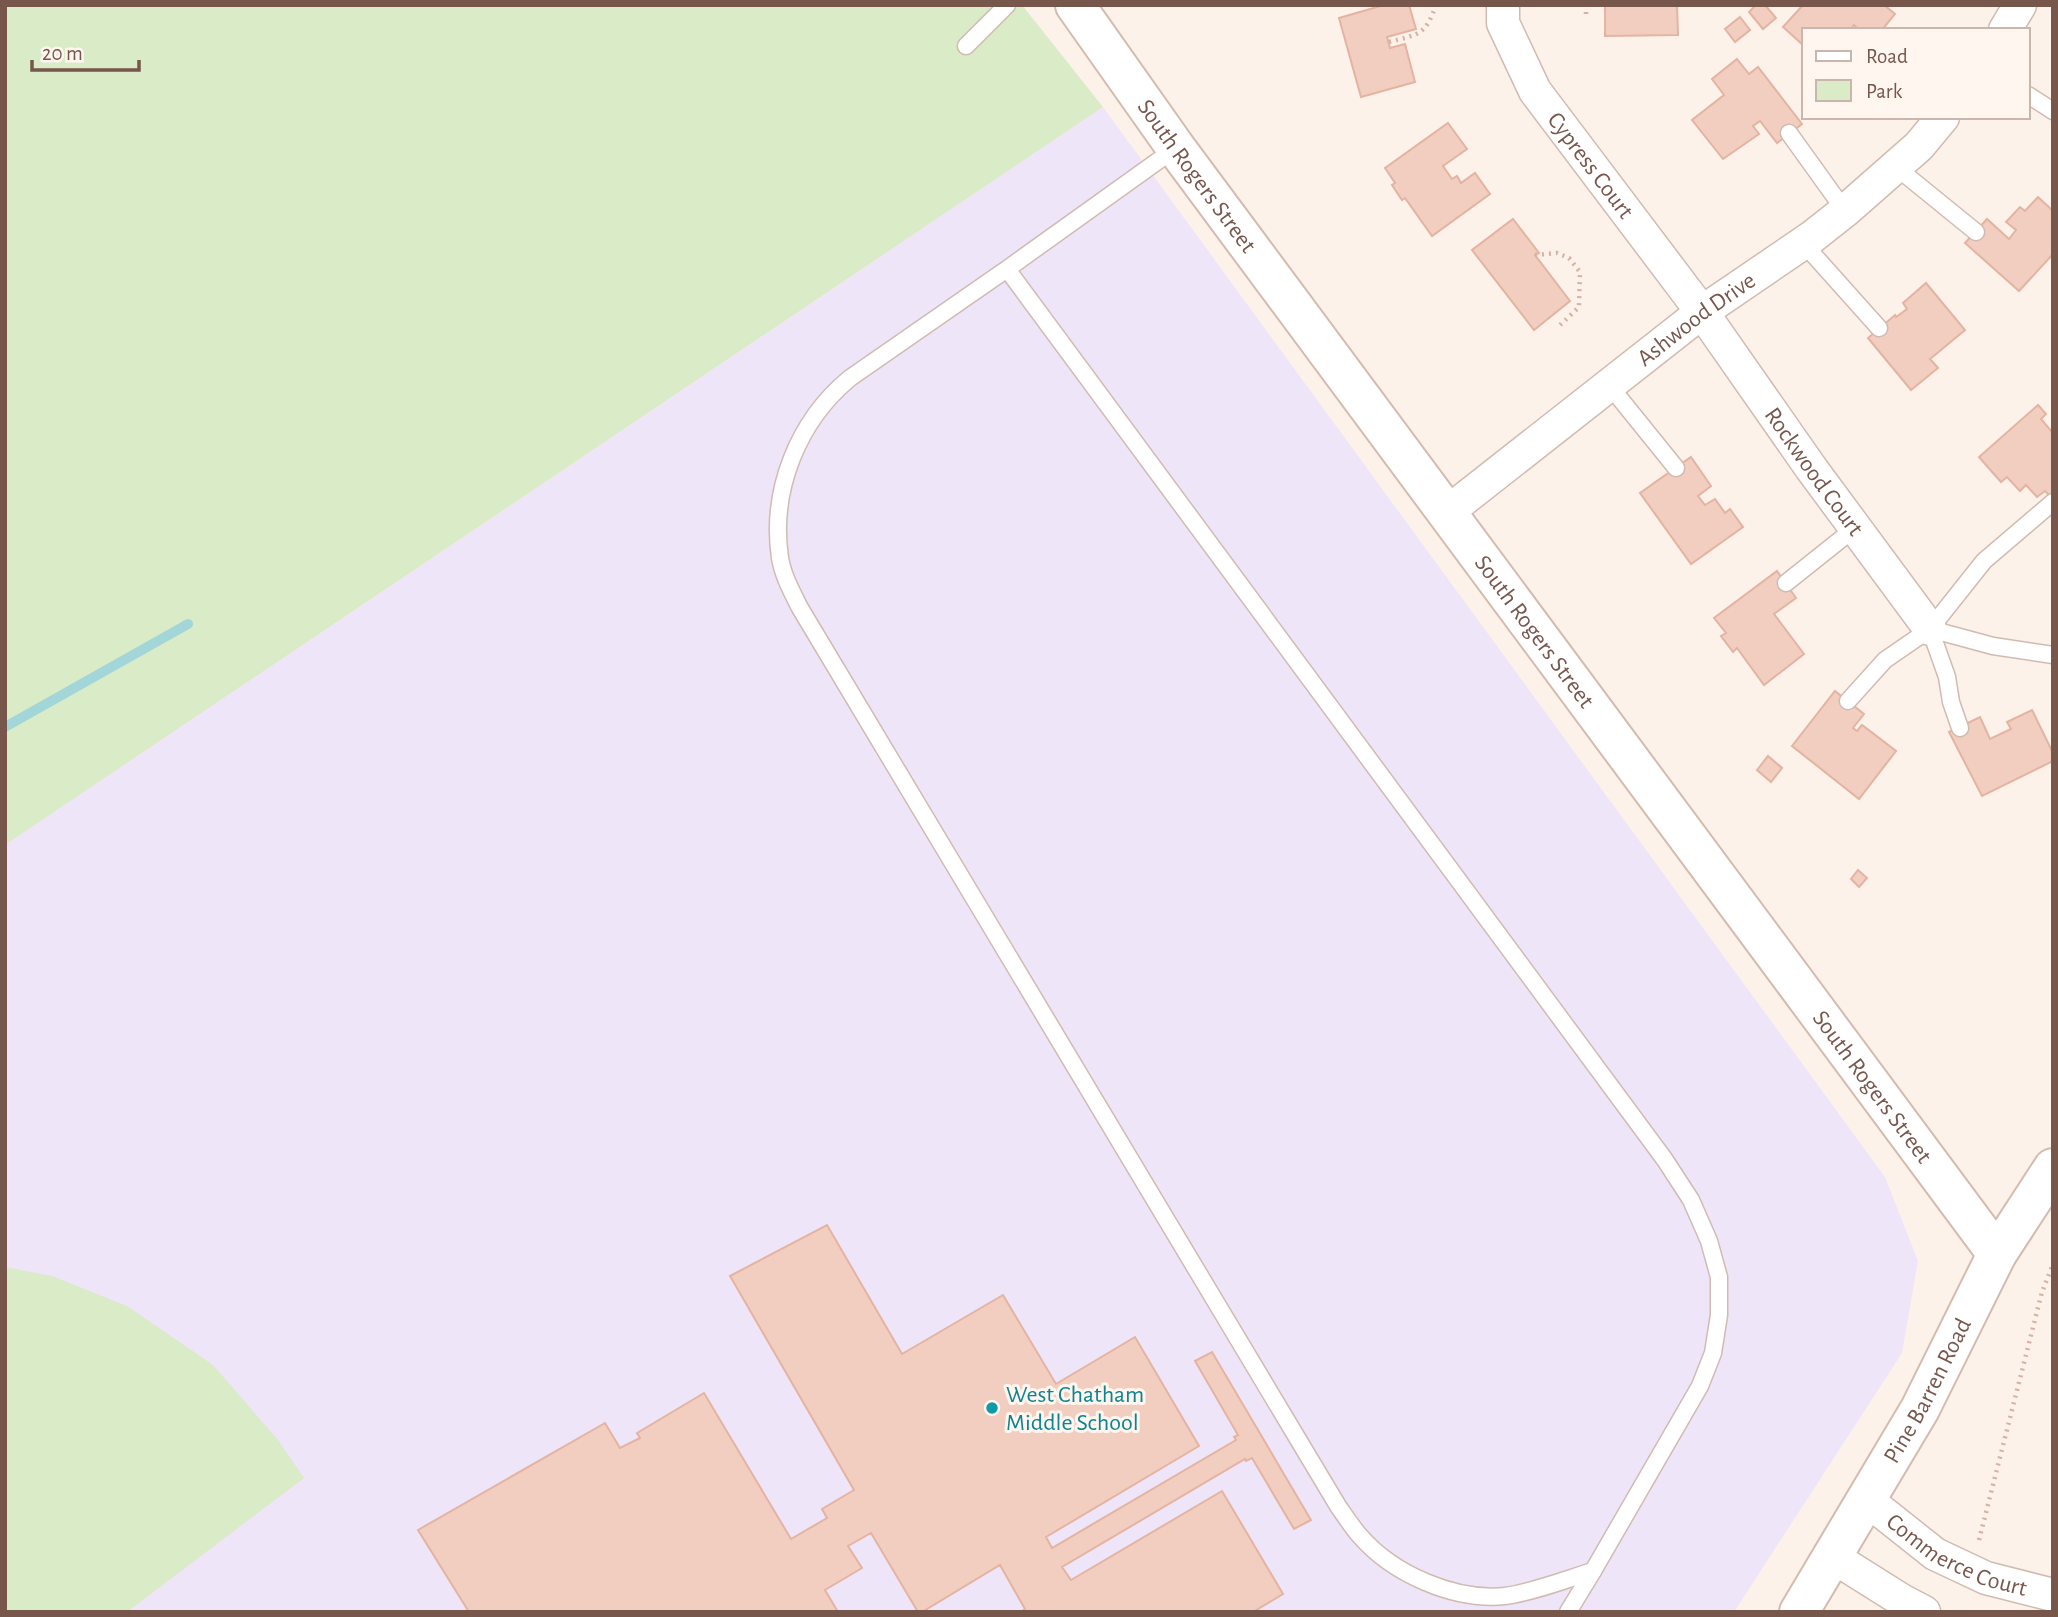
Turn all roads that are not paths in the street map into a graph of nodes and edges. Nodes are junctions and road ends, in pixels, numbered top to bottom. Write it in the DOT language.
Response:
graph roads {
  1 [pos="1007,5"];
  2 [pos="1075,5"];
  3 [pos="1503,5"];
  4 [pos="2020,5"];
  5 [pos="2006,28"];
  6 [pos="966,46"];
  7 [pos="2030,96"];
  8 [pos="2053,111"];
  9 [pos="1941,119"];
  10 [pos="1789,134"];
  11 [pos="1175,148"];
  12 [pos="1896,167"];
  13 [pos="1845,211"];
  14 [pos="1976,232"];
  15 [pos="1803,243"];
  16 [pos="1007,269"];
  17 [pos="1702,312"];
  18 [pos="1879,328"];
  19 [pos="1609,385"];
  20 [pos="1676,468"];
  21 [pos="2053,502"];
  22 [pos="1445,513"];
  23 [pos="1855,528"];
  24 [pos="1786,583"];
  25 [pos="1930,629"];
  26 [pos="2053,655"];
  27 [pos="1848,701"];
  28 [pos="1960,727"];
  29 [pos="2053,1168"];
  30 [pos="1997,1254"];
  31 [pos="1867,1500"];
  32 [pos="1833,1557"];
  33 [pos="1592,1571"];
  34 [pos="2053,1595"];
  35 [pos="1569,1612"];
  36 [pos="1799,1612"];
  37 [pos="1924,1612"];
  1 -- 6 [label="lane"];
  2 -- 11 [label="street, South Rogers Street"];
  3 -- 17 [label="street, Cypress Court"];
  4 -- 5 [label="street"];
  7 -- 8 [label="lane"];
  9 -- 12 [label="street, Ashwood Drive"];
  10 -- 13 [label="lane"];
  11 -- 16 [label="lane"];
  11 -- 22 [label="street, South Rogers Street"];
  12 -- 13 [label="street, Ashwood Drive"];
  12 -- 14 [label="lane"];
  13 -- 15 [label="street, Ashwood Drive"];
  15 -- 17 [label="street, Ashwood Drive"];
  15 -- 18 [label="lane"];
  16 -- 33 [label="lane"];
  16 -- 33 [label="lane"];
  17 -- 19 [label="street, Ashwood Drive"];
  17 -- 23 [label="street, Rockwood Court"];
  19 -- 20 [label="lane"];
  19 -- 22 [label="street, Ashwood Drive"];
  21 -- 25 [label="lane"];
  22 -- 30 [label="street, South Rogers Street"];
  23 -- 24 [label="lane"];
  23 -- 25 [label="street, Rockwood Court"];
  25 -- 26 [label="lane"];
  25 -- 27 [label="lane"];
  25 -- 28 [label="lane"];
  29 -- 30 [label="street, Pine Barren Road"];
  30 -- 31 [label="street, Pine Barren Road"];
  31 -- 32 [label="street, Pine Barren Road"];
  31 -- 34 [label="street, Commerce Court"];
  32 -- 36 [label="street, Pine Barren Road"];
  32 -- 37 [label="street"];
  33 -- 35 [label="lane"];
}
